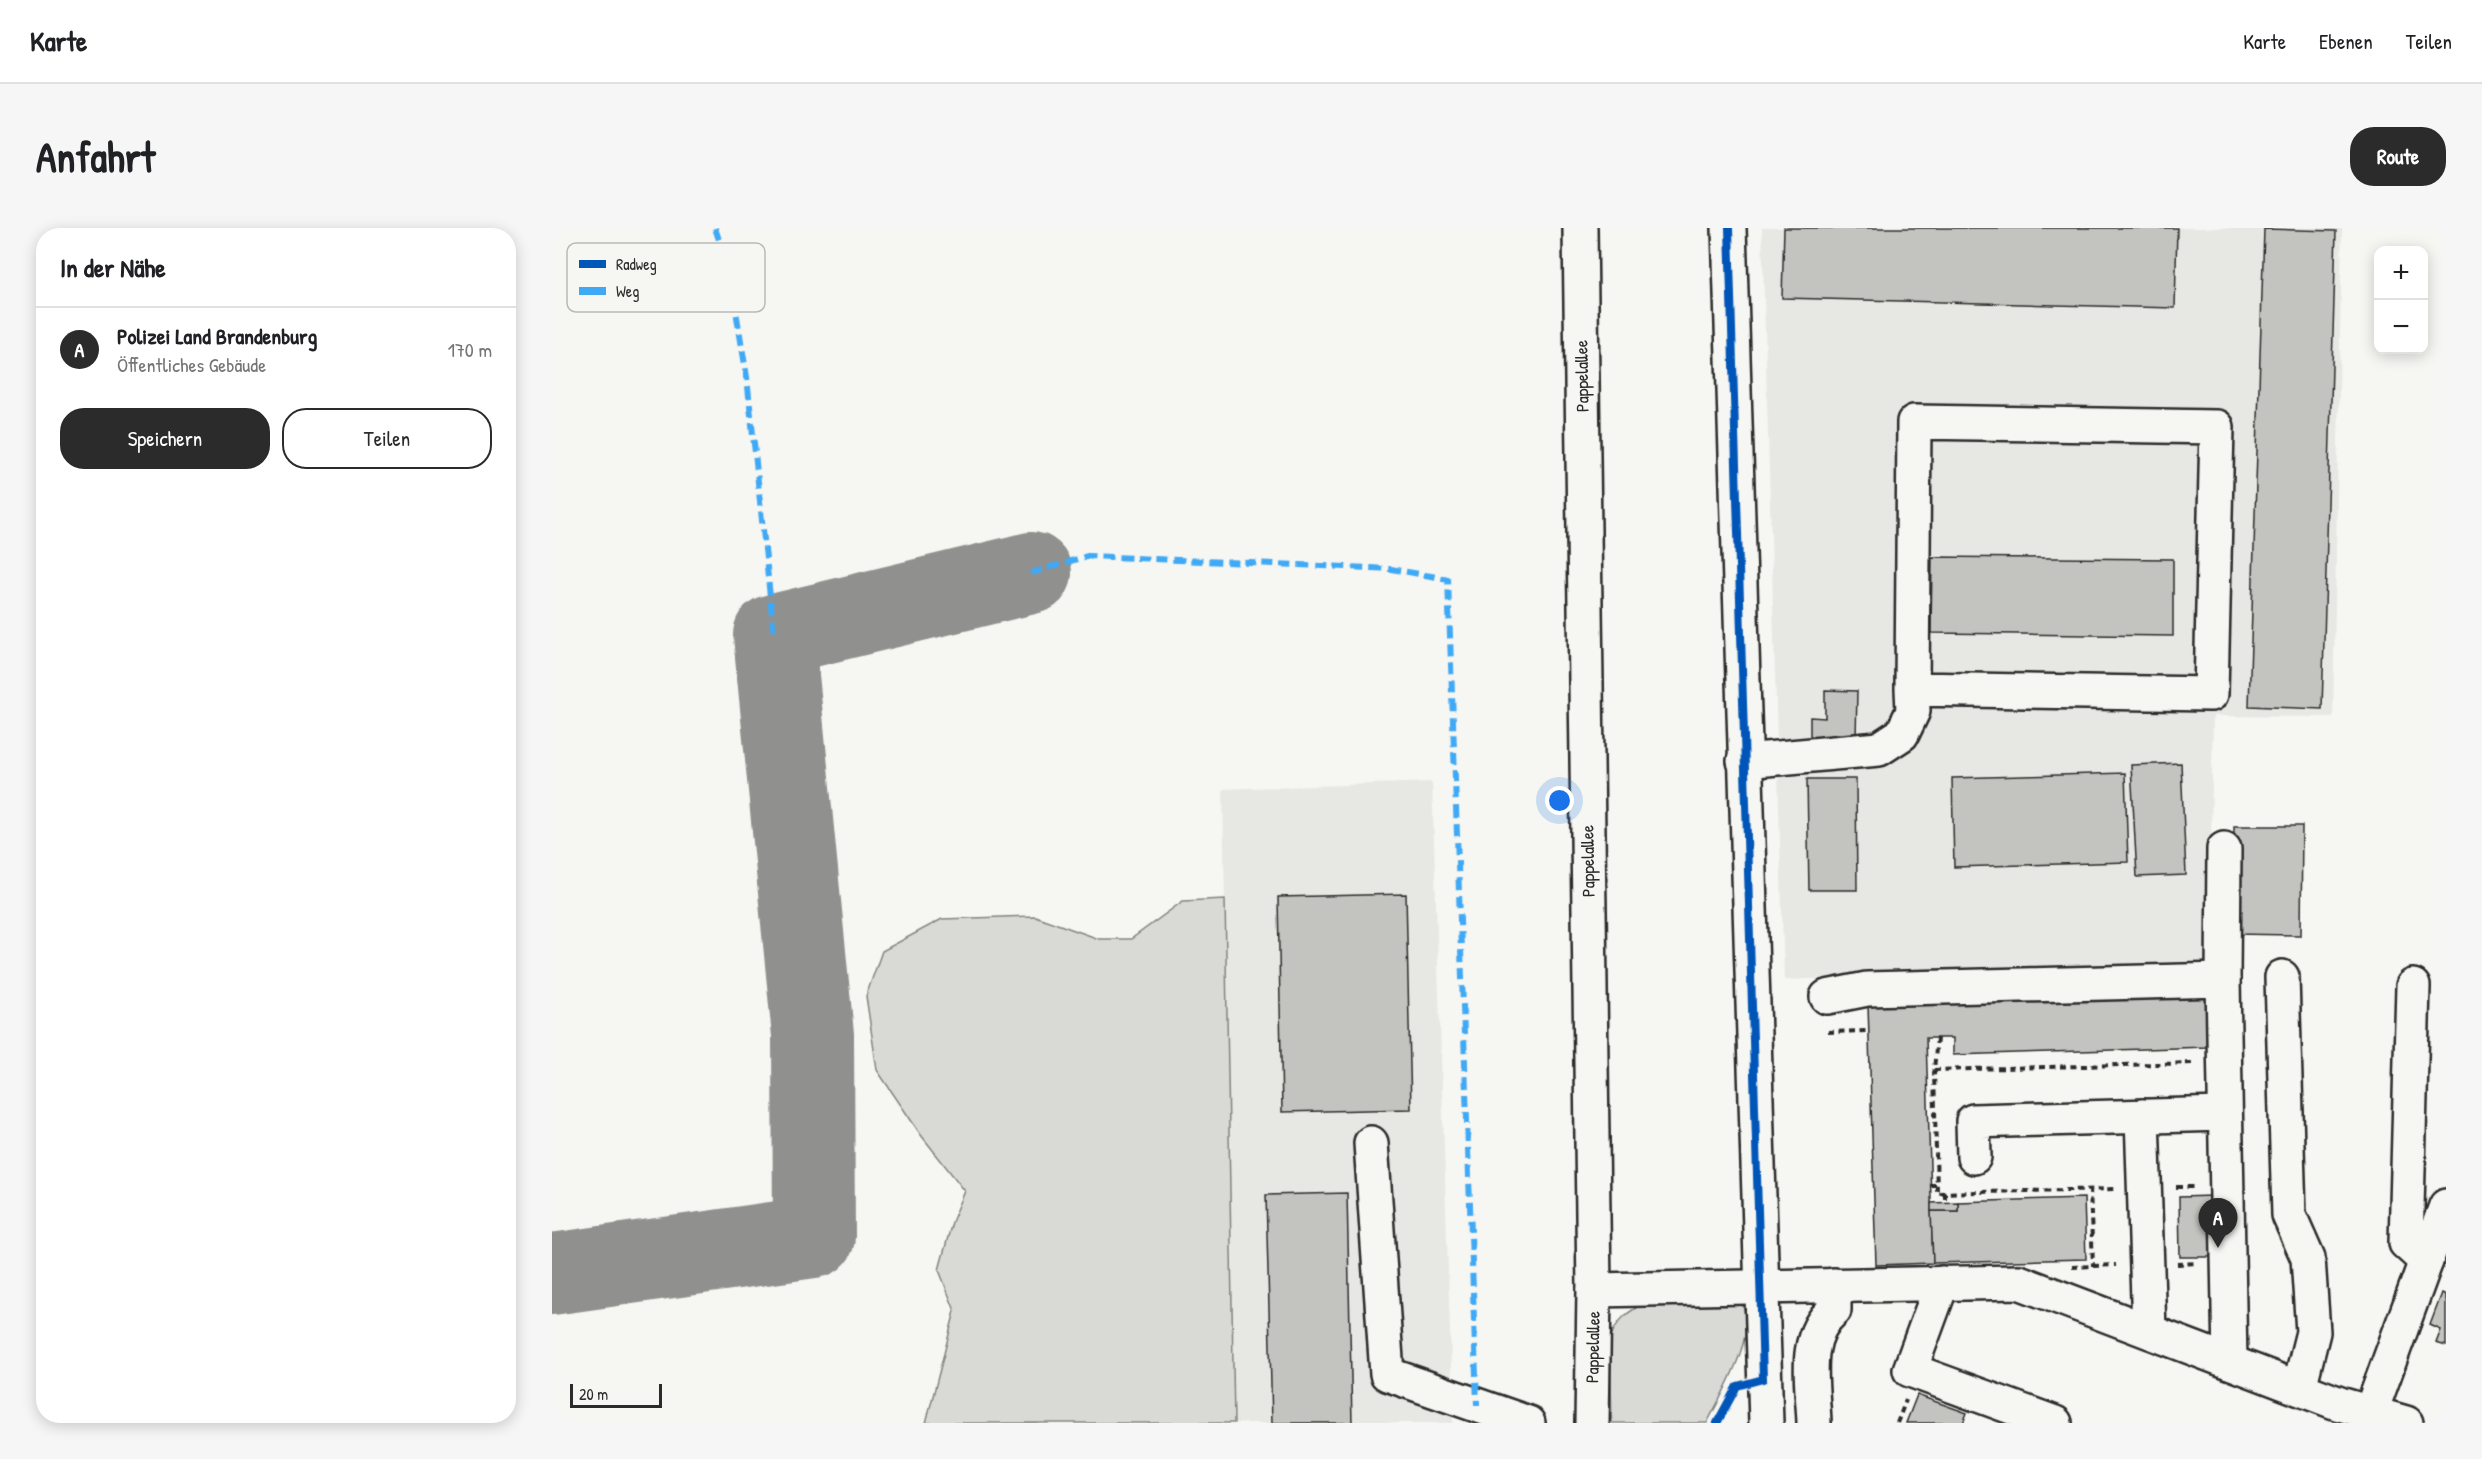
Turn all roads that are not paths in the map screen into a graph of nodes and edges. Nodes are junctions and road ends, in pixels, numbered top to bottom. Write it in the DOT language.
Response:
graph roads {
  1 [pos="1580,228"];
  2 [pos="1729,228"];
  3 [pos="1912,689"];
  4 [pos="1744,760"];
  5 [pos="2224,849"];
  6 [pos="2283,977"];
  7 [pos="2223,980"];
  8 [pos="2414,986"];
  9 [pos="1827,998"];
  10 [pos="2224,1114"];
  11 [pos="2142,1116"];
  12 [pos="1371,1143"];
  13 [pos="1974,1157"];
  14 [pos="2446,1206"];
  15 [pos="2426,1261"];
  16 [pos="1942,1283"];
  17 [pos="1834,1285"];
  18 [pos="1760,1287"];
  19 [pos="1594,1290"];
  20 [pos="2149,1331"];
  21 [pos="2230,1362"];
  22 [pos="2299,1388"];
  23 [pos="2348,1414"];
  24 [pos="1528,1423"];
  25 [pos="1592,1423"];
  26 [pos="1766,1423"];
  27 [pos="1814,1423"];
  28 [pos="2055,1423"];
  29 [pos="2406,1423"];
  1 -- 19 [label="main road, Pappelallee"];
  2 -- 4 [label="main road"];
  3 -- 3 [label="main road"];
  3 -- 4 [label="main road"];
  4 -- 18 [label="main road"];
  5 -- 7 [label="main road"];
  6 -- 22 [label="main road"];
  7 -- 9 [label="main road"];
  7 -- 10 [label="main road"];
  8 -- 15 [label="main road"];
  10 -- 11 [label="main road"];
  10 -- 21 [label="main road"];
  11 -- 13 [label="main road"];
  11 -- 20 [label="main road"];
  12 -- 24 [label="main road"];
  14 -- 15 [label="main road"];
  15 -- 23 [label="main road"];
  16 -- 17 [label="main road"];
  16 -- 20 [label="main road"];
  16 -- 28 [label="main road"];
  17 -- 18 [label="main road"];
  17 -- 27 [label="main road"];
  18 -- 19 [label="main road"];
  18 -- 26 [label="main road"];
  19 -- 25 [label="main road, Pappelallee"];
  20 -- 21 [label="main road"];
  21 -- 22 [label="main road"];
  22 -- 23 [label="main road"];
  23 -- 29 [label="main road"];
}
